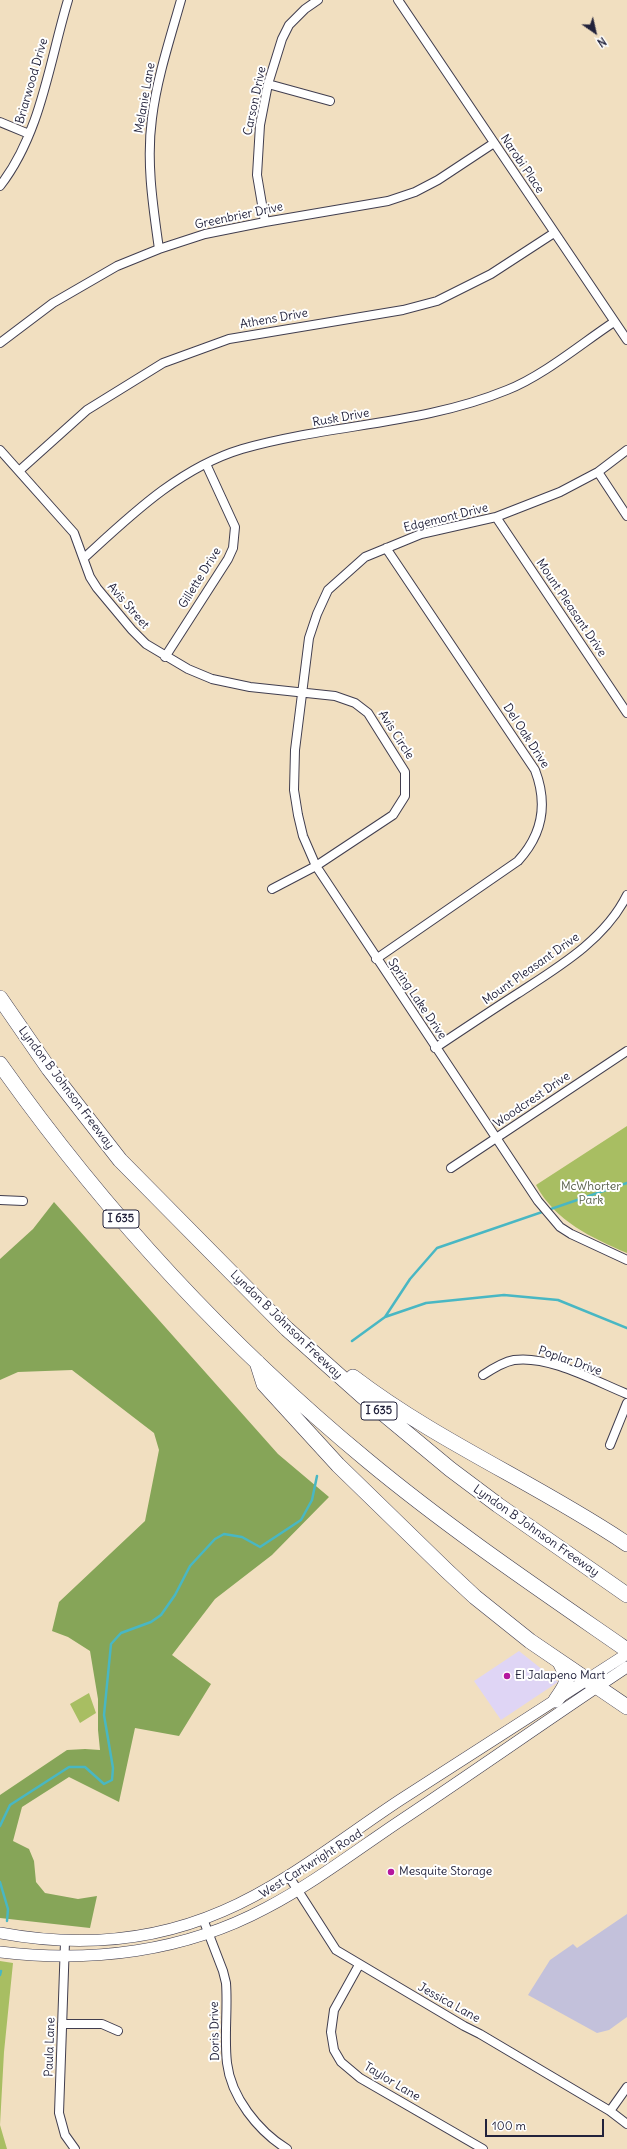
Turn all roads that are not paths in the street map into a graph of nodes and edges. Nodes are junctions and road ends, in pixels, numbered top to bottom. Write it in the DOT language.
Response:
graph roads {
  1 [pos="68,0"];
  2 [pos="181,0"];
  3 [pos="318,0"];
  4 [pos="398,0"];
  5 [pos="268,84"];
  6 [pos="330,101"];
  7 [pos="0,122"];
  8 [pos="29,134"];
  9 [pos="494,143"];
  10 [pos="0,186"];
  11 [pos="265,222"];
  12 [pos="554,233"];
  13 [pos="159,249"];
  14 [pos="614,322"];
  15 [pos="627,340"];
  16 [pos="0,342"];
  17 [pos="0,450"];
  18 [pos="627,450"];
  19 [pos="206,464"];
  20 [pos="19,471"];
  21 [pos="598,472"];
  22 [pos="627,516"];
  23 [pos="496,517"];
  24 [pos="386,548"];
  25 [pos="84,558"];
  26 [pos="165,657"];
  27 [pos="301,692"];
  28 [pos="627,713"];
  29 [pos="316,866"];
  30 [pos="272,889"];
  31 [pos="627,895"];
  32 [pos="376,959"];
  33 [pos="0,998"];
  34 [pos="435,1048"];
  35 [pos="627,1051"];
  36 [pos="0,1064"];
  37 [pos="495,1139"];
  38 [pos="451,1168"];
  39 [pos="0,1200"];
  40 [pos="23,1201"];
  41 [pos="627,1260"];
  42 [pos="227,1268"];
  43 [pos="256,1361"];
  44 [pos="483,1375"];
  45 [pos="627,1394"];
  46 [pos="627,1402"];
  47 [pos="610,1445"];
  48 [pos="627,1544"];
  49 [pos="627,1595"];
  50 [pos="627,1650"];
  51 [pos="627,1654"];
  52 [pos="560,1662"];
  53 [pos="627,1667"];
  54 [pos="592,1684"];
  55 [pos="556,1700"];
  56 [pos="627,1707"];
  57 [pos="524,1719"];
  58 [pos="532,1732"];
  59 [pos="471,1754"];
  60 [pos="480,1768"];
  61 [pos="288,1875"];
  62 [pos="298,1890"];
  63 [pos="203,1919"];
  64 [pos="0,1933"];
  65 [pos="208,1933"];
  66 [pos="66,1942"];
  67 [pos="0,1952"];
  68 [pos="65,1957"];
  69 [pos="359,1965"];
  70 [pos="62,2024"];
  71 [pos="118,2031"];
  72 [pos="627,2087"];
  73 [pos="610,2111"];
  74 [pos="627,2124"];
  75 [pos="75,2149"];
  76 [pos="287,2149"];
  77 [pos="483,2149"];
  1 -- 8 [label="street, Briarwood Drive"];
  2 -- 13 [label="street, Melanie Lane"];
  3 -- 5 [label="street, Carson Drive"];
  4 -- 9 [label="street, Narobi Place"];
  5 -- 6 [label="street"];
  5 -- 11 [label="street, Carson Drive"];
  7 -- 8 [label="street"];
  8 -- 10 [label="street, Briarwood Drive"];
  9 -- 11 [label="street, Greenbrier Drive"];
  9 -- 12 [label="street, Narobi Place"];
  11 -- 13 [label="street, Greenbrier Drive"];
  12 -- 14 [label="street, Narobi Place"];
  12 -- 20 [label="street, Athens Drive"];
  13 -- 16 [label="street, Greenbrier Drive"];
  14 -- 15 [label="street, Narobi Place"];
  14 -- 19 [label="street, Rusk Drive"];
  17 -- 20 [label="street, Avis Street"];
  18 -- 21 [label="street, Edgemont Drive"];
  19 -- 25 [label="street, Rusk Drive"];
  19 -- 26 [label="street, Gillette Drive"];
  20 -- 25 [label="street, Avis Street"];
  21 -- 22 [label="street"];
  21 -- 23 [label="street, Edgemont Drive"];
  23 -- 24 [label="street, Edgemont Drive"];
  23 -- 28 [label="street, Mount Pleasant Drive"];
  24 -- 27 [label="street, Edgemont Drive"];
  24 -- 32 [label="street, Del Oak Drive"];
  25 -- 26 [label="street, Avis Street"];
  26 -- 27 [label="street, Avis Street"];
  27 -- 29 [label="street, Spring Lake Drive"];
  27 -- 29 [label="street, Avis Circle"];
  29 -- 30 [label="street, Avis Circle"];
  29 -- 32 [label="street, Spring Lake Drive"];
  31 -- 34 [label="street, Mount Pleasant Drive"];
  32 -- 34 [label="street, Spring Lake Drive"];
  33 -- 42 [label="highway, Lyndon B Johnson Freeway / I 635"];
  34 -- 37 [label="street, Spring Lake Drive"];
  35 -- 37 [label="street, Woodcrest Drive"];
  36 -- 43 [label="highway, I 635"];
  37 -- 38 [label="street, Woodcrest Drive"];
  37 -- 41 [label="street, Spring Lake Drive"];
  39 -- 40 [label="street"];
  42 -- 48 [label="highway"];
  42 -- 49 [label="highway, Lyndon B Johnson Freeway / I 635"];
  43 -- 50 [label="highway, I 635"];
  43 -- 52 [label="highway"];
  44 -- 45 [label="street, Poplar Drive"];
  46 -- 47 [label="street"];
  51 -- 54 [label="main road"];
  52 -- 54 [label="highway"];
  52 -- 55 [label="highway"];
  53 -- 54 [label="main road"];
  54 -- 55 [label="main road, West Cartwright Road"];
  54 -- 56 [label="highway"];
  54 -- 58 [label="main road, West Cartwright Road"];
  55 -- 57 [label="main road, West Cartwright Road"];
  57 -- 58 [label="main road"];
  57 -- 59 [label="main road, West Cartwright Road"];
  58 -- 60 [label="main road, West Cartwright Road"];
  59 -- 60 [label="main road"];
  59 -- 61 [label="main road, West Cartwright Road"];
  60 -- 62 [label="main road, West Cartwright Road"];
  61 -- 62 [label="street, Jessica Lane"];
  61 -- 63 [label="main road, West Cartwright Road"];
  62 -- 65 [label="main road, West Cartwright Road"];
  62 -- 69 [label="street, Jessica Lane"];
  63 -- 65 [label="street, Doris Drive"];
  63 -- 66 [label="main road, West Cartwright Road"];
  64 -- 66 [label="main road, West Cartwright Road"];
  65 -- 68 [label="main road, West Cartwright Road"];
  65 -- 76 [label="street, Doris Drive"];
  66 -- 68 [label="street, Paula Lane"];
  67 -- 68 [label="main road, West Cartwright Road"];
  68 -- 70 [label="street, Paula Lane"];
  69 -- 73 [label="street, Jessica Lane"];
  69 -- 77 [label="street, Taylor Lane"];
  70 -- 71 [label="street"];
  70 -- 75 [label="street, Paula Lane"];
  72 -- 73 [label="street"];
  73 -- 74 [label="street, Jessica Lane"];
}
